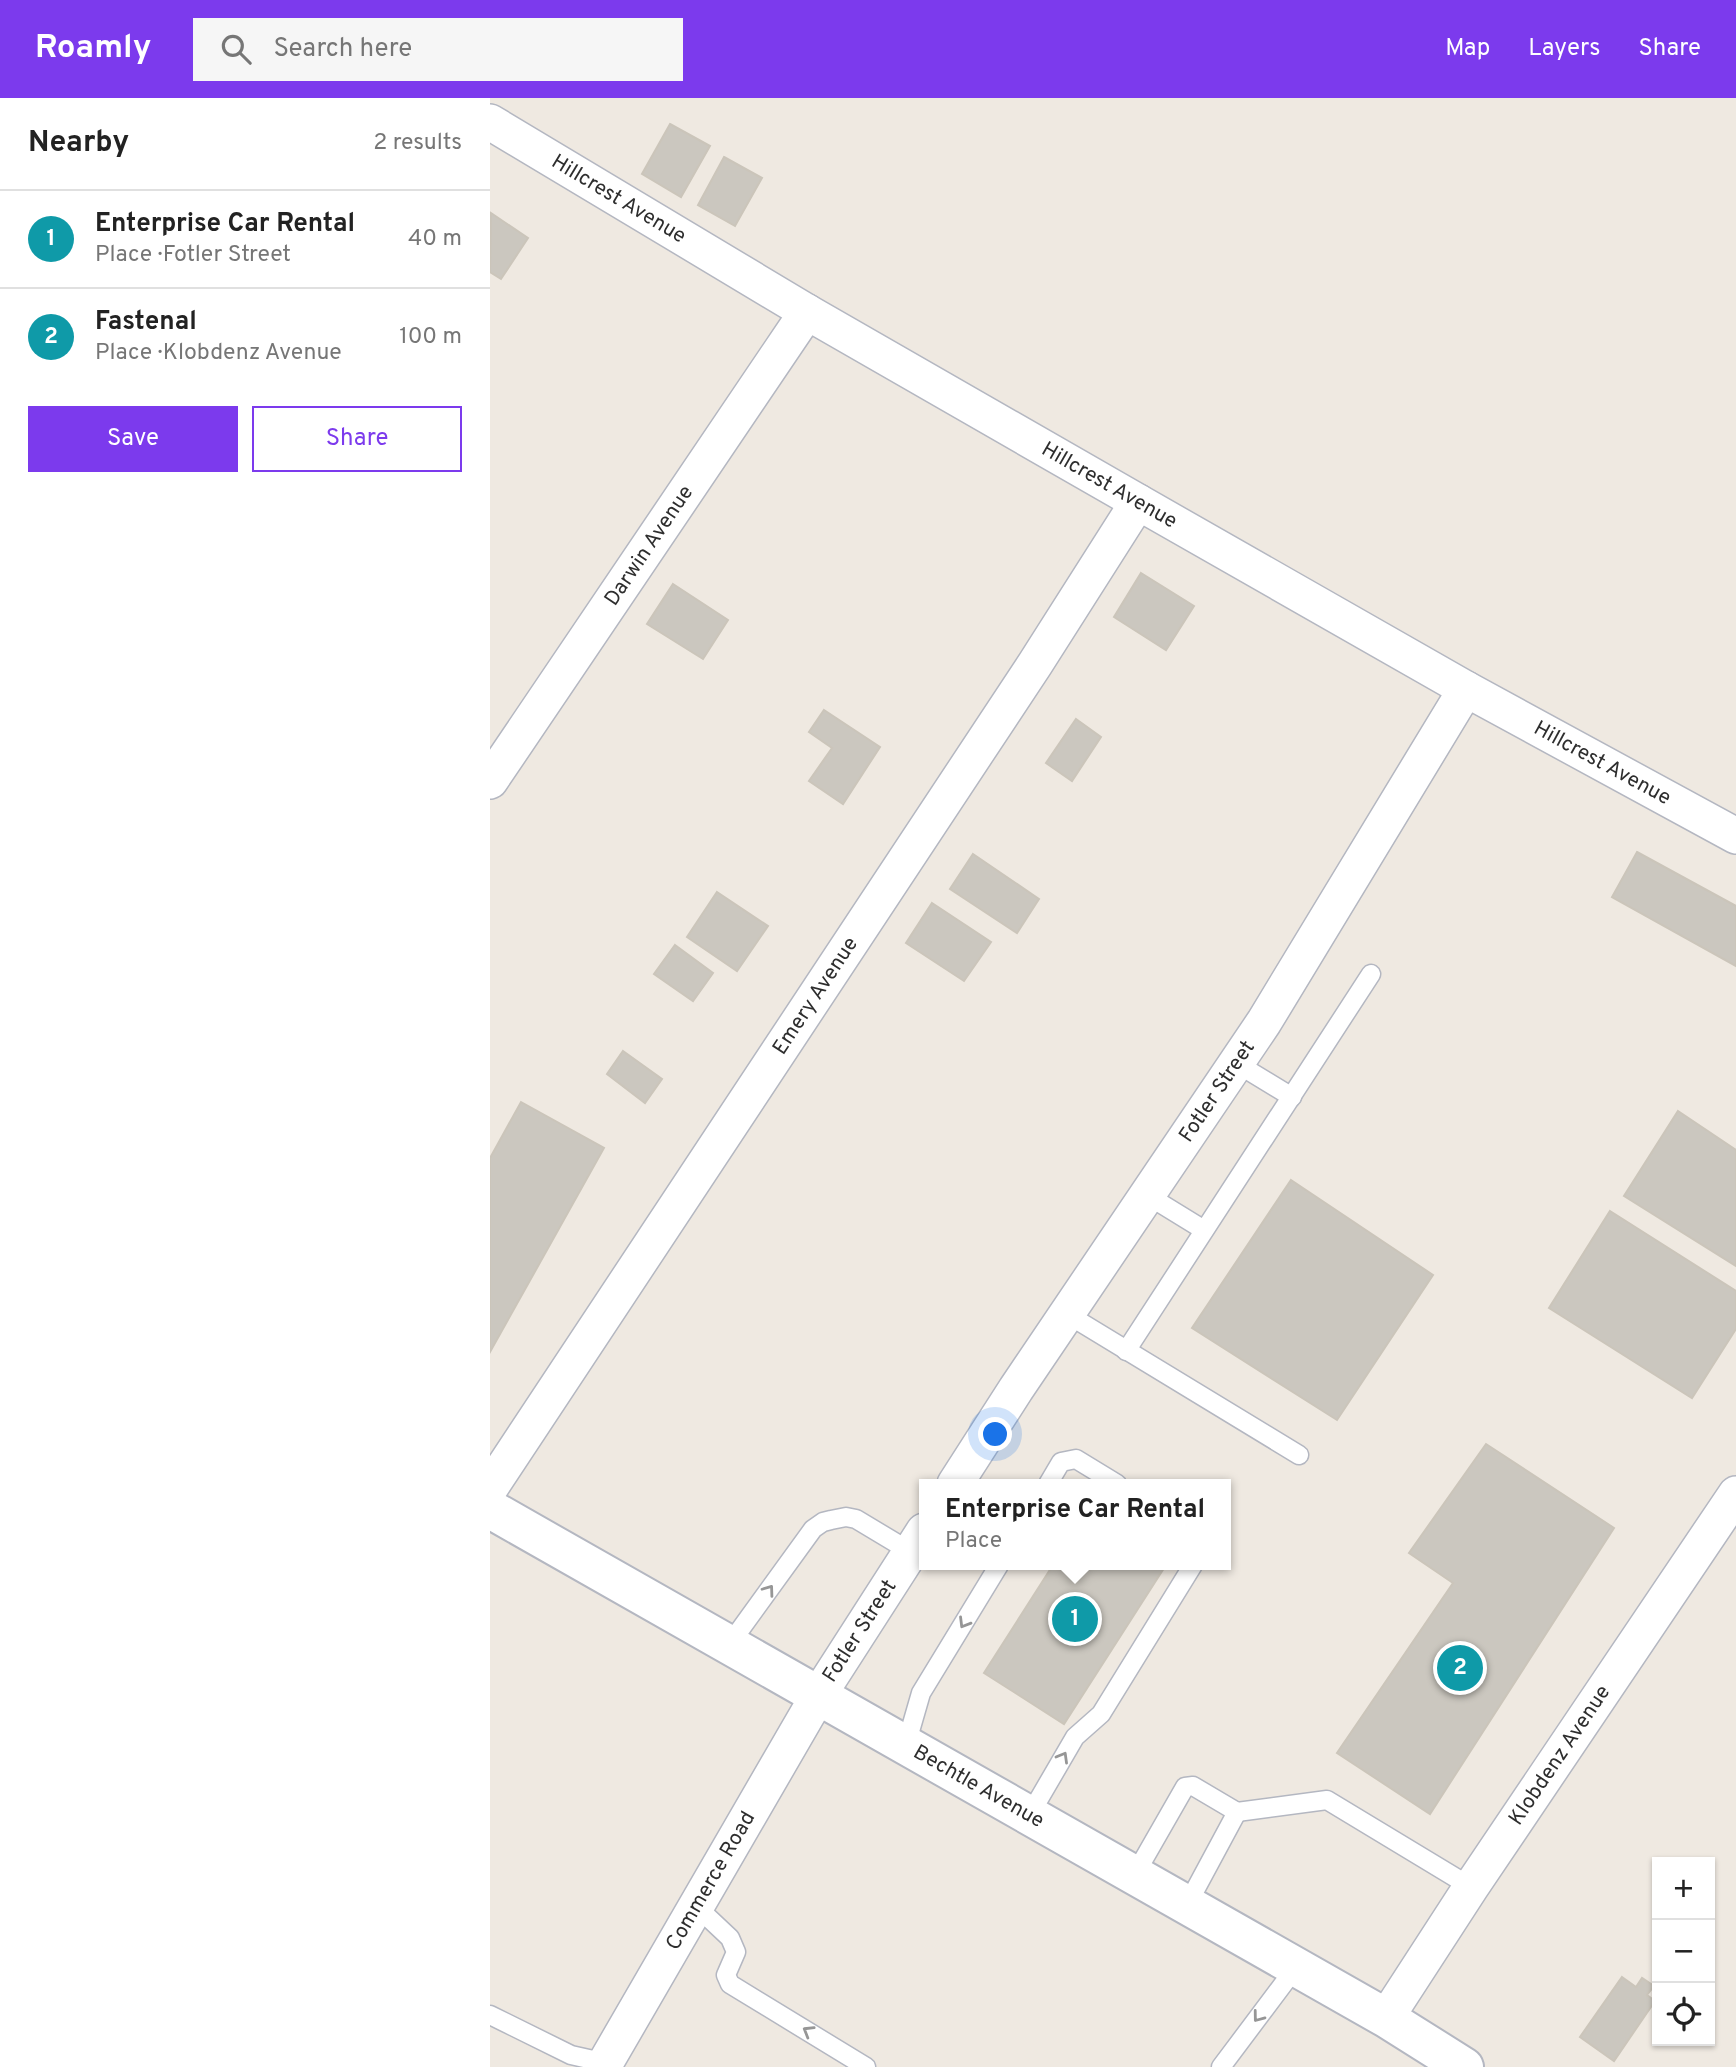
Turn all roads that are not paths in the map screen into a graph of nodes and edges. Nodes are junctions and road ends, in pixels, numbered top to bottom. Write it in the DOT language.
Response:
graph roads {
  1 [pos="490,122"];
  2 [pos="807,312"];
  3 [pos="1138,502"];
  4 [pos="1466,689"];
  5 [pos="490,781"];
  6 [pos="1736,836"];
  7 [pos="1371,974"];
  8 [pos="1236,1063"];
  9 [pos="1292,1097"];
  10 [pos="1147,1195"];
  11 [pos="1204,1230"];
  12 [pos="1067,1314"];
  13 [pos="1126,1350"];
  14 [pos="1299,1455"];
  15 [pos="958,1479"];
  16 [pos="1051,1479"];
  17 [pos="1109,1479"];
  18 [pos="490,1488"];
  19 [pos="1736,1494"];
  20 [pos="490,1509"];
  21 [pos="918,1542"];
  22 [pos="996,1570"];
  23 [pos="1190,1570"];
  24 [pos="729,1645"];
  25 [pos="818,1696"];
  26 [pos="906,1745"];
  27 [pos="1237,1812"];
  28 [pos="1029,1816"];
  29 [pos="1135,1876"];
  30 [pos="1471,1887"];
  31 [pos="696,1906"];
  32 [pos="1187,1906"];
  33 [pos="1296,1967"];
  34 [pos="490,2015"];
  35 [pos="1386,2018"];
  36 [pos="609,2065"];
  37 [pos="866,2067"];
  38 [pos="1221,2067"];
  39 [pos="1464,2067"];
  1 -- 2 [label="street, Hillcrest Avenue"];
  2 -- 3 [label="street, Hillcrest Avenue"];
  2 -- 5 [label="street, Darwin Avenue"];
  3 -- 4 [label="street, Hillcrest Avenue"];
  3 -- 18 [label="street, Emery Avenue"];
  4 -- 6 [label="street, Hillcrest Avenue"];
  4 -- 8 [label="street, Fotler Street"];
  7 -- 9 [label="lane"];
  8 -- 9 [label="lane"];
  8 -- 10 [label="street, Fotler Street"];
  9 -- 11 [label="lane"];
  10 -- 11 [label="lane"];
  10 -- 12 [label="street, Fotler Street"];
  11 -- 13 [label="lane"];
  12 -- 13 [label="lane"];
  12 -- 15 [label="street, Fotler Street"];
  13 -- 14 [label="lane"];
  16 -- 17 [label="lane"];
  19 -- 30 [label="street, Klobdenz Avenue"];
  20 -- 24 [label="main road, Bechtle Avenue"];
  24 -- 21 [label="lane, one-way"];
  21 -- 25 [label="street, Fotler Street"];
  22 -- 26 [label="lane, one-way"];
  28 -- 23 [label="lane, one-way"];
  24 -- 25 [label="main road, Bechtle Avenue"];
  25 -- 26 [label="main road, Bechtle Avenue"];
  25 -- 31 [label="street, Commerce Road"];
  26 -- 28 [label="main road, Bechtle Avenue"];
  27 -- 29 [label="lane"];
  27 -- 30 [label="lane"];
  27 -- 32 [label="lane"];
  28 -- 29 [label="main road, Bechtle Avenue"];
  29 -- 32 [label="main road, Bechtle Avenue"];
  30 -- 35 [label="street, Klobdenz Avenue"];
  31 -- 36 [label="street, Commerce Road"];
  37 -- 31 [label="lane, one-way"];
  32 -- 33 [label="main road, Bechtle Avenue"];
  33 -- 35 [label="main road, Bechtle Avenue"];
  33 -- 38 [label="lane, one-way"];
  34 -- 36 [label="lane"];
  35 -- 39 [label="main road, Bechtle Avenue"];
}
